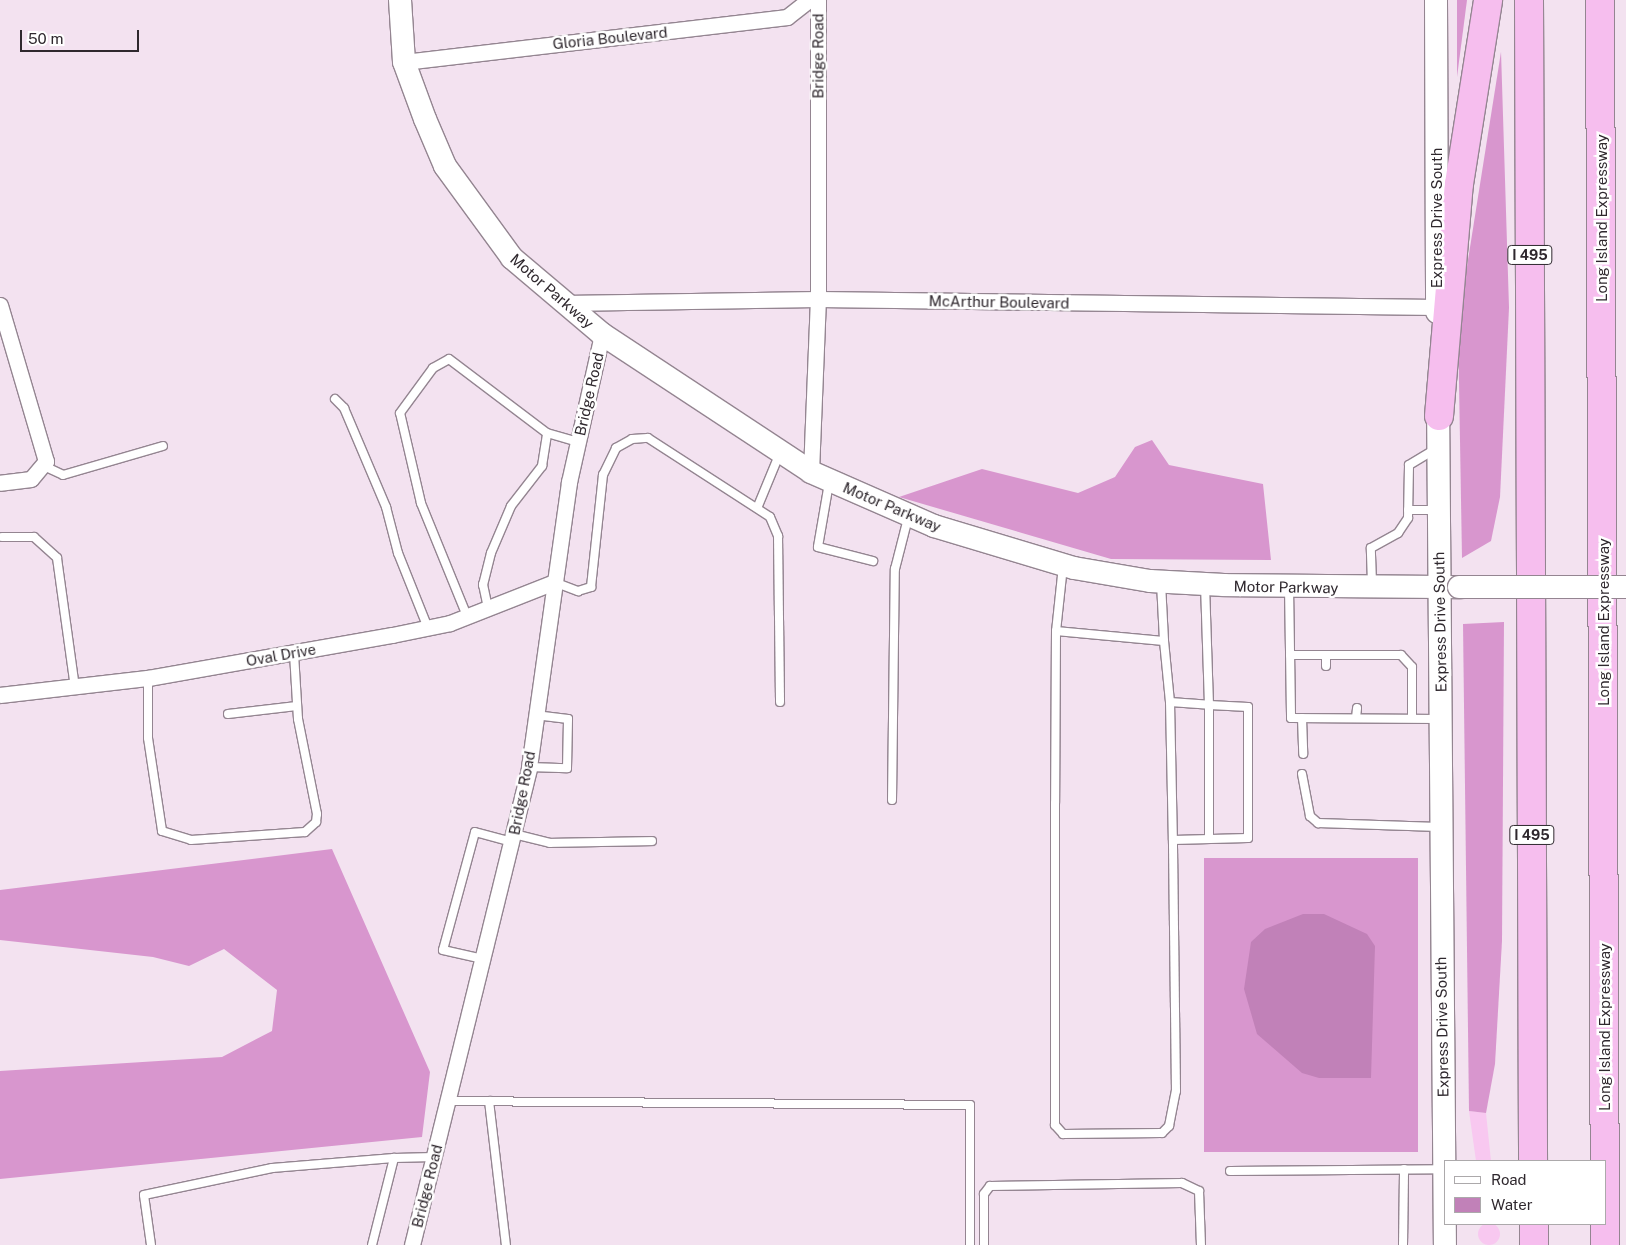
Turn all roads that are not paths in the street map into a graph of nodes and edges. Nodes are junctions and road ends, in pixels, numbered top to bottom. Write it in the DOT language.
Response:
graph roads {
  1 [pos="400,0"];
  2 [pos="809,0"];
  3 [pos="818,0"];
  4 [pos="1436,0"];
  5 [pos="1488,0"];
  6 [pos="1529,0"];
  7 [pos="1600,0"];
  8 [pos="404,62"];
  9 [pos="818,299"];
  10 [pos="561,303"];
  11 [pos="0,305"];
  12 [pos="1437,308"];
  13 [pos="602,334"];
  14 [pos="335,399"];
  15 [pos="1439,416"];
  16 [pos="547,434"];
  17 [pos="578,442"];
  18 [pos="163,446"];
  19 [pos="1438,448"];
  20 [pos="780,453"];
  21 [pos="44,466"];
  22 [pos="820,476"];
  23 [pos="0,483"];
  24 [pos="758,506"];
  25 [pos="1408,510"];
  26 [pos="1438,510"];
  27 [pos="909,516"];
  28 [pos="2,537"];
  29 [pos="873,561"];
  30 [pos="1063,566"];
  31 [pos="1161,581"];
  32 [pos="554,582"];
  33 [pos="1205,584"];
  34 [pos="1289,587"];
  35 [pos="1450,587"];
  36 [pos="1626,587"];
  37 [pos="1372,588"];
  38 [pos="488,608"];
  39 [pos="467,616"];
  40 [pos="428,628"];
  41 [pos="1056,631"];
  42 [pos="1164,641"];
  43 [pos="294,652"];
  44 [pos="1326,654"];
  45 [pos="1290,655"];
  46 [pos="1381,655"];
  47 [pos="1356,656"];
  48 [pos="1381,665"];
  49 [pos="1326,666"];
  50 [pos="1356,666"];
  51 [pos="148,678"];
  52 [pos="75,687"];
  53 [pos="0,695"];
  54 [pos="780,702"];
  55 [pos="1170,702"];
  56 [pos="1209,705"];
  57 [pos="297,706"];
  58 [pos="1326,708"];
  59 [pos="1356,708"];
  60 [pos="1381,708"];
  61 [pos="228,714"];
  62 [pos="535,715"];
  63 [pos="1326,717"];
  64 [pos="1302,718"];
  65 [pos="1356,718"];
  66 [pos="1381,718"];
  67 [pos="1412,718"];
  68 [pos="1440,719"];
  69 [pos="1302,754"];
  70 [pos="529,767"];
  71 [pos="1302,774"];
  72 [pos="892,800"];
  73 [pos="1441,827"];
  74 [pos="514,838"];
  75 [pos="1209,839"];
  76 [pos="1173,840"];
  77 [pos="652,841"];
  78 [pos="483,959"];
  79 [pos="448,1101"];
  80 [pos="489,1101"];
  81 [pos="434,1157"];
  82 [pos="394,1158"];
  83 [pos="1533,1160"];
  84 [pos="1605,1160"];
  85 [pos="1444,1168"];
  86 [pos="1404,1169"];
  87 [pos="1230,1171"];
  88 [pos="1445,1225"];
  89 [pos="1534,1225"];
  90 [pos="1605,1225"];
  91 [pos="151,1245"];
  92 [pos="372,1245"];
  93 [pos="412,1245"];
  94 [pos="506,1245"];
  95 [pos="970,1245"];
  96 [pos="984,1245"];
  97 [pos="1201,1245"];
  98 [pos="1403,1245"];
  99 [pos="1445,1245"];
  100 [pos="1534,1245"];
  101 [pos="1605,1245"];
  1 -- 8 [label="main road, Motor Parkway"];
  2 -- 8 [label="street, Gloria Boulevard"];
  3 -- 9 [label="street, Bridge Road"];
  4 -- 12 [label="main road, Express Drive South"];
  5 -- 15 [label="highway"];
  6 -- 83 [label="highway, I 495"];
  7 -- 84 [label="highway, Long Island Expressway"];
  8 -- 10 [label="main road, Motor Parkway"];
  9 -- 10 [label="street, McArthur Boulevard"];
  9 -- 12 [label="street, McArthur Boulevard"];
  9 -- 22 [label="street, Bridge Road"];
  10 -- 13 [label="main road, Motor Parkway"];
  11 -- 21 [label="street"];
  12 -- 15 [label="main road, Express Drive South"];
  13 -- 17 [label="street, Bridge Road"];
  13 -- 20 [label="main road, Motor Parkway"];
  14 -- 40 [label="lane"];
  15 -- 19 [label="main road, Express Drive South"];
  16 -- 17 [label="lane"];
  16 -- 38 [label="lane"];
  16 -- 39 [label="lane"];
  17 -- 32 [label="street, Bridge Road"];
  18 -- 21 [label="lane"];
  19 -- 25 [label="lane"];
  19 -- 26 [label="main road, Express Drive South"];
  20 -- 22 [label="main road, Motor Parkway"];
  20 -- 24 [label="lane"];
  21 -- 23 [label="street"];
  22 -- 27 [label="main road, Motor Parkway"];
  22 -- 29 [label="lane"];
  24 -- 32 [label="lane"];
  24 -- 54 [label="lane"];
  25 -- 26 [label="lane"];
  25 -- 37 [label="lane"];
  26 -- 35 [label="main road, Express Drive South"];
  27 -- 30 [label="main road, Motor Parkway"];
  27 -- 72 [label="lane"];
  28 -- 52 [label="lane"];
  30 -- 31 [label="main road, Motor Parkway"];
  30 -- 41 [label="lane"];
  31 -- 33 [label="main road, Motor Parkway"];
  31 -- 42 [label="lane"];
  32 -- 38 [label="street, Oval Drive"];
  32 -- 62 [label="street, Bridge Road"];
  33 -- 34 [label="main road, Motor Parkway"];
  33 -- 56 [label="lane"];
  34 -- 37 [label="main road, Motor Parkway"];
  34 -- 45 [label="lane"];
  35 -- 36 [label="main road, Motor Parkway, bridge"];
  35 -- 37 [label="main road, Motor Parkway"];
  35 -- 68 [label="main road, Express Drive South"];
  38 -- 39 [label="street, Oval Drive"];
  39 -- 40 [label="street, Oval Drive"];
  40 -- 43 [label="street, Oval Drive"];
  41 -- 42 [label="lane"];
  41 -- 76 [label="lane"];
  42 -- 55 [label="lane"];
  43 -- 51 [label="street, Oval Drive"];
  43 -- 57 [label="lane"];
  44 -- 45 [label="lane"];
  44 -- 47 [label="lane"];
  44 -- 49 [label="lane"];
  45 -- 64 [label="lane"];
  46 -- 47 [label="lane"];
  46 -- 48 [label="lane"];
  46 -- 67 [label="lane"];
  47 -- 50 [label="lane"];
  51 -- 52 [label="street, Oval Drive"];
  51 -- 57 [label="lane"];
  52 -- 53 [label="street, Oval Drive"];
  55 -- 56 [label="lane"];
  55 -- 76 [label="lane"];
  56 -- 75 [label="lane"];
  56 -- 75 [label="lane"];
  57 -- 61 [label="lane"];
  58 -- 63 [label="lane"];
  59 -- 65 [label="lane"];
  60 -- 66 [label="lane"];
  62 -- 70 [label="street, Bridge Road"];
  62 -- 70 [label="lane"];
  63 -- 64 [label="lane"];
  63 -- 65 [label="lane"];
  64 -- 69 [label="lane"];
  65 -- 66 [label="lane"];
  66 -- 67 [label="lane"];
  67 -- 68 [label="lane"];
  68 -- 73 [label="main road, Express Drive South"];
  70 -- 74 [label="street, Bridge Road"];
  71 -- 73 [label="lane"];
  73 -- 85 [label="main road, Express Drive South"];
  74 -- 77 [label="lane"];
  74 -- 78 [label="street, Bridge Road"];
  74 -- 78 [label="lane"];
  75 -- 76 [label="lane"];
  78 -- 79 [label="street, Bridge Road"];
  79 -- 80 [label="lane"];
  79 -- 81 [label="street, Bridge Road"];
  80 -- 94 [label="lane"];
  80 -- 95 [label="lane"];
  81 -- 82 [label="lane"];
  81 -- 93 [label="street, Bridge Road"];
  82 -- 91 [label="lane"];
  82 -- 92 [label="lane"];
  85 -- 86 [label="lane"];
  86 -- 87 [label="lane"];
  86 -- 98 [label="lane"];
  88 -- 99 [label="main road, Express Drive South"];
  89 -- 100 [label="highway"];
  90 -- 101 [label="highway, Long Island Expressway"];
  96 -- 97 [label="lane"];
}
